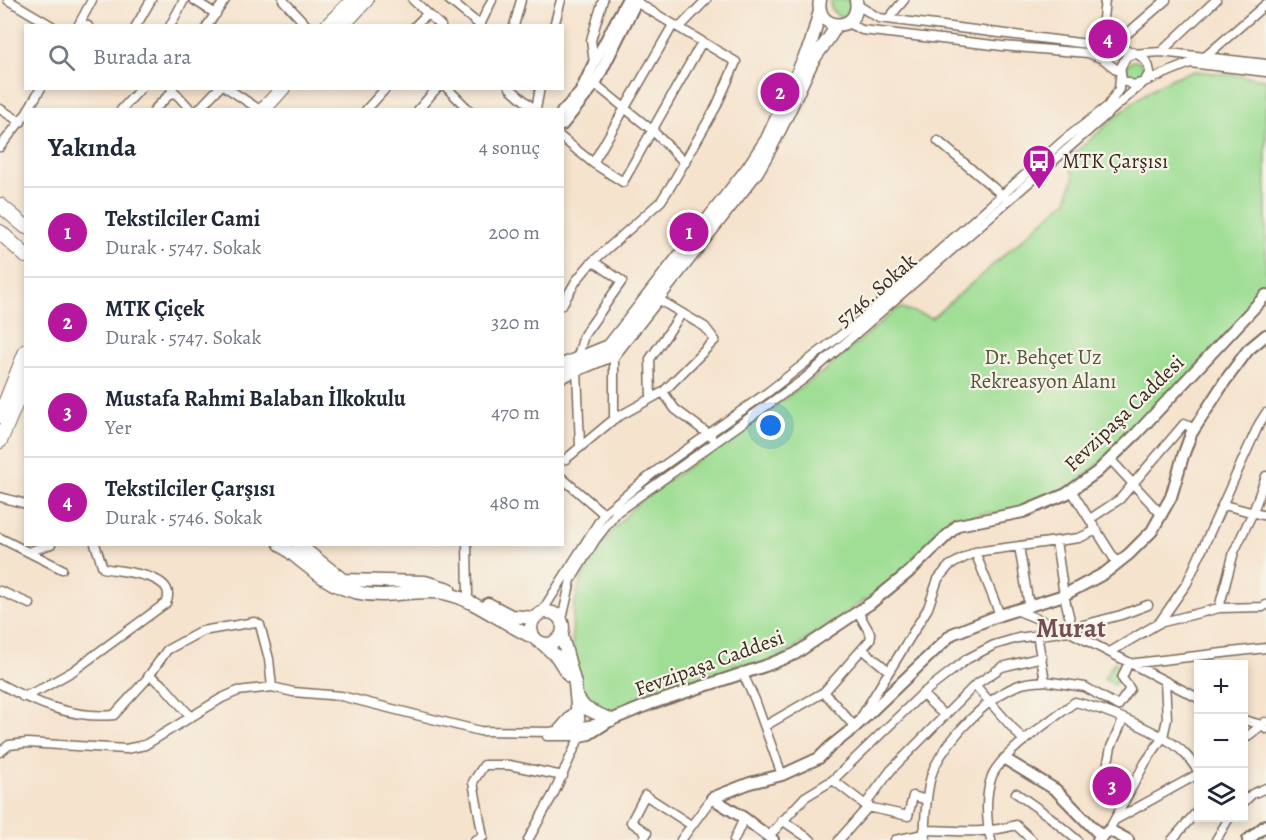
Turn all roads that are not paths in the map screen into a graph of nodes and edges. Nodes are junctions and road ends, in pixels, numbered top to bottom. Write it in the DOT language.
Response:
graph roads {
  1 [pos="8,0"];
  2 [pos="92,0"];
  3 [pos="151,0"];
  4 [pos="184,0"];
  5 [pos="194,0"];
  6 [pos="225,0"];
  7 [pos="282,0"];
  8 [pos="353,0"];
  9 [pos="366,0"];
  10 [pos="413,0"];
  11 [pos="449,0"];
  12 [pos="492,0"];
  13 [pos="521,0"];
  14 [pos="561,0"];
  15 [pos="603,0"];
  16 [pos="706,0"];
  17 [pos="904,0"];
  18 [pos="1106,0"];
  19 [pos="1166,0"];
  20 [pos="1216,0"];
  21 [pos="633,1"];
  22 [pos="857,2"];
  23 [pos="1266,4"];
  24 [pos="820,5"];
  25 [pos="216,14"];
  26 [pos="427,14"];
  27 [pos="888,19"];
  28 [pos="49,24"];
  29 [pos="82,24"];
  30 [pos="137,24"];
  31 [pos="171,24"];
  32 [pos="208,24"];
  33 [pos="305,24"];
  34 [pos="329,24"];
  35 [pos="344,24"];
  36 [pos="417,24"];
  37 [pos="439,24"];
  38 [pos="480,24"];
  39 [pos="481,24"];
  40 [pos="515,24"];
  41 [pos="555,24"];
  42 [pos="841,24"];
  43 [pos="676,26"];
  44 [pos="702,42"];
  45 [pos="1100,45"];
  46 [pos="1112,47"];
  47 [pos="1161,52"];
  48 [pos="1138,54"];
  49 [pos="1206,56"];
  50 [pos="1264,62"];
  51 [pos="594,63"];
  52 [pos="1266,72"];
  53 [pos="1121,74"];
  54 [pos="1144,82"];
  55 [pos="595,84"];
  56 [pos="40,90"];
  57 [pos="139,90"];
  58 [pos="171,90"];
  59 [pos="173,90"];
  60 [pos="217,90"];
  61 [pos="230,90"];
  62 [pos="272,90"];
  63 [pos="281,90"];
  64 [pos="384,90"];
  65 [pos="436,90"];
  66 [pos="449,90"];
  67 [pos="512,90"];
  68 [pos="540,90"];
  69 [pos="29,108"];
  70 [pos="123,108"];
  71 [pos="156,108"];
  72 [pos="189,108"];
  73 [pos="200,108"];
  74 [pos="257,108"];
  75 [pos="259,108"];
  76 [pos="259,108"];
  77 [pos="368,108"];
  78 [pos="423,108"];
  79 [pos="467,108"];
  80 [pos="535,108"];
  81 [pos="536,108"];
  82 [pos="625,108"];
  83 [pos="0,109"];
  84 [pos="564,110"];
  85 [pos="23,118"];
  86 [pos="564,123"];
  87 [pos="653,130"];
  88 [pos="564,140"];
  89 [pos="939,141"];
  90 [pos="0,147"];
  91 [pos="685,162"];
  92 [pos="594,163"];
  93 [pos="1006,198"];
  94 [pos="0,205"];
  95 [pos="24,225"];
  96 [pos="0,232"];
  97 [pos="24,254"];
  98 [pos="593,261"];
  99 [pos="1266,295"];
  100 [pos="658,299"];
  101 [pos="564,302"];
  102 [pos="682,313"];
  103 [pos="1266,335"];
  104 [pos="614,354"];
  105 [pos="24,356"];
  106 [pos="577,364"];
  107 [pos="564,365"];
  108 [pos="564,374"];
  109 [pos="24,385"];
  110 [pos="663,392"];
  111 [pos="651,398"];
  112 [pos="1266,412"];
  113 [pos="0,416"];
  114 [pos="614,419"];
  115 [pos="1195,429"];
  116 [pos="709,434"];
  117 [pos="0,441"];
  118 [pos="716,441"];
  119 [pos="580,447"];
  120 [pos="564,459"];
  121 [pos="1110,459"];
  122 [pos="1266,476"];
  123 [pos="564,480"];
  124 [pos="1133,483"];
  125 [pos="1071,490"];
  126 [pos="0,496"];
  127 [pos="24,503"];
  128 [pos="1224,504"];
  129 [pos="1253,512"];
  130 [pos="604,514"];
  131 [pos="1161,514"];
  132 [pos="1266,516"];
  133 [pos="1090,519"];
  134 [pos="1097,530"];
  135 [pos="0,538"];
  136 [pos="1056,541"];
  137 [pos="45,546"];
  138 [pos="96,546"];
  139 [pos="283,546"];
  140 [pos="300,546"];
  141 [pos="467,546"];
  142 [pos="1019,546"];
  143 [pos="28,552"];
  144 [pos="975,552"];
  145 [pos="1117,563"];
  146 [pos="62,569"];
  147 [pos="0,591"];
  148 [pos="468,594"];
  149 [pos="1064,595"];
  150 [pos="30,604"];
  151 [pos="1148,605"];
  152 [pos="1265,605"];
  153 [pos="1029,606"];
  154 [pos="1219,608"];
  155 [pos="1018,610"];
  156 [pos="858,612"];
  157 [pos="538,615"];
  158 [pos="1000,615"];
  159 [pos="562,620"];
  160 [pos="1159,623"];
  161 [pos="1070,629"];
  162 [pos="1037,634"];
  163 [pos="562,636"];
  164 [pos="539,641"];
  165 [pos="1266,648"];
  166 [pos="862,649"];
  167 [pos="1110,652"];
  168 [pos="1042,657"];
  169 [pos="1128,664"];
  170 [pos="889,671"];
  171 [pos="742,672"];
  172 [pos="149,675"];
  173 [pos="1045,681"];
  174 [pos="1165,682"];
  175 [pos="0,684"];
  176 [pos="975,685"];
  177 [pos="272,687"];
  178 [pos="575,690"];
  179 [pos="824,692"];
  180 [pos="922,694"];
  181 [pos="1194,696"];
  182 [pos="23,697"];
  183 [pos="989,701"];
  184 [pos="577,711"];
  185 [pos="945,716"];
  186 [pos="191,717"];
  187 [pos="611,720"];
  188 [pos="1123,720"];
  189 [pos="1248,721"];
  190 [pos="1265,725"];
  191 [pos="765,726"];
  192 [pos="855,727"];
  193 [pos="560,730"];
  194 [pos="579,732"];
  195 [pos="532,733"];
  196 [pos="1248,736"];
  197 [pos="1163,738"];
  198 [pos="1024,741"];
  199 [pos="0,752"];
  200 [pos="1005,759"];
  201 [pos="1108,762"];
  202 [pos="1195,768"];
  203 [pos="782,775"];
  204 [pos="1194,775"];
  205 [pos="563,776"];
  206 [pos="833,780"];
  207 [pos="1266,788"];
  208 [pos="1016,793"];
  209 [pos="712,798"];
  210 [pos="1248,798"];
  211 [pos="927,800"];
  212 [pos="868,807"];
  213 [pos="1194,815"];
  214 [pos="744,818"];
  215 [pos="782,820"];
  216 [pos="1227,822"];
  217 [pos="691,825"];
  218 [pos="1266,825"];
  219 [pos="1105,832"];
  220 [pos="924,834"];
  221 [pos="990,836"];
  222 [pos="532,837"];
  223 [pos="771,838"];
  224 [pos="480,839"];
  225 [pos="643,840"];
  226 [pos="681,840"];
  227 [pos="734,840"];
  228 [pos="811,840"];
  229 [pos="839,840"];
  230 [pos="895,840"];
  231 [pos="1032,840"];
  232 [pos="1077,840"];
  233 [pos="1128,840"];
  234 [pos="1172,840"];
  235 [pos="1216,840"];
  236 [pos="1248,840"];
  1 -- 28 [label="street"];
  2 -- 29 [label="street"];
  3 -- 30 [label="street"];
  4 -- 31 [label="street"];
  5 -- 25 [label="street"];
  6 -- 25 [label="street"];
  7 -- 33 [label="street"];
  8 -- 34 [label="main road"];
  9 -- 35 [label="main road"];
  10 -- 26 [label="street"];
  11 -- 38 [label="street"];
  12 -- 39 [label="street"];
  13 -- 40 [label="street"];
  14 -- 41 [label="street"];
  15 -- 51 [label="street"];
  16 -- 43 [label="street"];
  17 -- 27 [label="street"];
  18 -- 45 [label="street"];
  19 -- 46 [label="street"];
  20 -- 47 [label="street"];
  21 -- 43 [label="street"];
  21 -- 51 [label="street"];
  21 -- 55 [label="street"];
  22 -- 27 [label="street"];
  22 -- 42 [label="main road"];
  23 -- 49 [label="street"];
  24 -- 42 [label="main road"];
  24 -- 106 [label="main road"];
  25 -- 32 [label="street"];
  26 -- 36 [label="street"];
  26 -- 37 [label="street"];
  27 -- 45 [label="street"];
  42 -- 53 [label="street"];
  42 -- 100 [label="main road"];
  43 -- 44 [label="street"];
  43 -- 82 [label="street"];
  44 -- 87 [label="street"];
  44 -- 91 [label="street"];
  45 -- 46 [label="street"];
  46 -- 48 [label="street"];
  47 -- 48 [label="street"];
  47 -- 49 [label="street"];
  48 -- 53 [label="street, 5746. Sokak"];
  48 -- 54 [label="street"];
  49 -- 50 [label="street"];
  51 -- 84 [label="street"];
  52 -- 54 [label="street, 5746. Sokak"];
  53 -- 54 [label="street"];
  53 -- 93 [label="street, 5746. Sokak"];
  54 -- 93 [label="street, 5746. Sokak"];
  55 -- 82 [label="street"];
  55 -- 86 [label="street"];
  56 -- 69 [label="street"];
  57 -- 70 [label="street"];
  58 -- 71 [label="street"];
  59 -- 72 [label="street"];
  60 -- 73 [label="street"];
  61 -- 74 [label="street"];
  62 -- 75 [label="main road"];
  63 -- 76 [label="main road"];
  64 -- 77 [label="street"];
  65 -- 78 [label="street"];
  66 -- 79 [label="street"];
  67 -- 80 [label="street"];
  68 -- 81 [label="street"];
  82 -- 87 [label="street"];
  82 -- 92 [label="street"];
  83 -- 85 [label="street"];
  85 -- 90 [label="street"];
  87 -- 91 [label="street"];
  87 -- 92 [label="street"];
  88 -- 92 [label="street"];
  89 -- 93 [label="street"];
  91 -- 98 [label="street"];
  93 -- 116 [label="street, 5746. Sokak"];
  93 -- 118 [label="street, 5746. Sokak"];
  94 -- 95 [label="main road"];
  96 -- 97 [label="main road"];
  98 -- 101 [label="street"];
  98 -- 106 [label="street"];
  99 -- 121 [label="street, Fevzipaşa Caddesi"];
  100 -- 102 [label="street"];
  100 -- 104 [label="main road"];
  102 -- 110 [label="street"];
  102 -- 111 [label="street"];
  103 -- 115 [label="street"];
  104 -- 106 [label="main road"];
  104 -- 114 [label="street"];
  105 -- 113 [label="main road"];
  106 -- 107 [label="main road"];
  106 -- 108 [label="main road"];
  106 -- 119 [label="street"];
  109 -- 117 [label="main road"];
  110 -- 111 [label="street"];
  110 -- 116 [label="street"];
  111 -- 114 [label="street"];
  112 -- 128 [label="street"];
  114 -- 119 [label="street"];
  115 -- 124 [label="street"];
  115 -- 131 [label="street"];
  116 -- 118 [label="street"];
  116 -- 130 [label="street, 5746. Sokak"];
  118 -- 159 [label="street, 5746. Sokak"];
  119 -- 120 [label="street"];
  121 -- 124 [label="street"];
  121 -- 125 [label="street, Fevzipaşa Caddesi"];
  122 -- 129 [label="street"];
  123 -- 130 [label="street"];
  124 -- 131 [label="street"];
  124 -- 133 [label="street"];
  125 -- 133 [label="street"];
  125 -- 156 [label="street, Fevzipaşa Caddesi"];
  126 -- 127 [label="street"];
  128 -- 129 [label="street"];
  128 -- 160 [label="street"];
  129 -- 132 [label="street"];
  129 -- 154 [label="street"];
  130 -- 157 [label="street, 5746. Sokak"];
  131 -- 145 [label="street"];
  133 -- 134 [label="street"];
  134 -- 136 [label="street"];
  134 -- 145 [label="street"];
  135 -- 143 [label="street"];
  136 -- 142 [label="street"];
  136 -- 149 [label="street"];
  137 -- 143 [label="street"];
  138 -- 182 [label="street"];
  139 -- 164 [label="main road"];
  140 -- 148 [label="main road"];
  141 -- 148 [label="street"];
  142 -- 144 [label="street"];
  142 -- 153 [label="street"];
  143 -- 146 [label="street"];
  144 -- 158 [label="street"];
  144 -- 170 [label="street"];
  145 -- 149 [label="street"];
  147 -- 150 [label="street"];
  148 -- 157 [label="main road"];
  149 -- 153 [label="street"];
  149 -- 161 [label="street"];
  151 -- 161 [label="street"];
  152 -- 154 [label="street"];
  153 -- 155 [label="street"];
  154 -- 160 [label="street"];
  155 -- 158 [label="street"];
  155 -- 161 [label="street"];
  156 -- 166 [label="street"];
  156 -- 171 [label="street, Fevzipaşa Caddesi"];
  157 -- 159 [label="main road"];
  157 -- 164 [label="main road"];
  158 -- 192 [label="street"];
  159 -- 163 [label="main road"];
  160 -- 167 [label="street"];
  161 -- 162 [label="street"];
  161 -- 167 [label="street"];
  162 -- 168 [label="street"];
  162 -- 180 [label="street"];
  163 -- 164 [label="main road"];
  163 -- 178 [label="main road"];
  164 -- 178 [label="main road"];
  165 -- 169 [label="street"];
  166 -- 170 [label="street"];
  166 -- 179 [label="street"];
  167 -- 169 [label="street"];
  168 -- 173 [label="street"];
  168 -- 176 [label="street"];
  169 -- 173 [label="street"];
  169 -- 174 [label="street"];
  170 -- 192 [label="street"];
  171 -- 187 [label="street, Fevzipaşa Caddesi"];
  171 -- 191 [label="street"];
  172 -- 177 [label="street"];
  172 -- 182 [label="street"];
  172 -- 186 [label="street"];
  173 -- 183 [label="street"];
  174 -- 181 [label="street"];
  174 -- 197 [label="street"];
  175 -- 182 [label="street"];
  176 -- 183 [label="street"];
  176 -- 185 [label="street"];
  177 -- 186 [label="street"];
  177 -- 195 [label="street"];
  178 -- 184 [label="main road"];
  178 -- 187 [label="main road"];
  179 -- 191 [label="street"];
  179 -- 192 [label="street"];
  180 -- 185 [label="street"];
  180 -- 206 [label="street"];
  183 -- 198 [label="street"];
  183 -- 211 [label="street"];
  184 -- 193 [label="main road"];
  184 -- 194 [label="main road"];
  185 -- 212 [label="street"];
  186 -- 199 [label="street"];
  187 -- 194 [label="street, Fevzipaşa Caddesi"];
  188 -- 197 [label="street"];
  188 -- 198 [label="street"];
  188 -- 201 [label="street"];
  189 -- 190 [label="street"];
  190 -- 196 [label="street"];
  191 -- 203 [label="street"];
  192 -- 203 [label="street"];
  193 -- 194 [label="street"];
  193 -- 195 [label="street"];
  194 -- 195 [label="street"];
  194 -- 205 [label="street"];
  197 -- 202 [label="street"];
  197 -- 219 [label="street"];
  198 -- 200 [label="street"];
  200 -- 219 [label="street"];
  200 -- 221 [label="street"];
  203 -- 209 [label="street"];
  204 -- 219 [label="street"];
  205 -- 222 [label="street"];
  205 -- 224 [label="street"];
  206 -- 212 [label="street"];
  206 -- 215 [label="street"];
  207 -- 210 [label="street"];
  208 -- 232 [label="street"];
  209 -- 214 [label="street"];
  209 -- 217 [label="street"];
  211 -- 212 [label="street"];
  211 -- 220 [label="street"];
  212 -- 229 [label="street"];
  213 -- 234 [label="street"];
  214 -- 223 [label="street"];
  214 -- 227 [label="street"];
  215 -- 223 [label="street"];
  215 -- 228 [label="street"];
  216 -- 235 [label="street"];
  217 -- 225 [label="street"];
  217 -- 226 [label="street"];
  218 -- 236 [label="street"];
  219 -- 233 [label="street"];
  220 -- 221 [label="street"];
  220 -- 230 [label="street"];
  221 -- 231 [label="street"];
}
